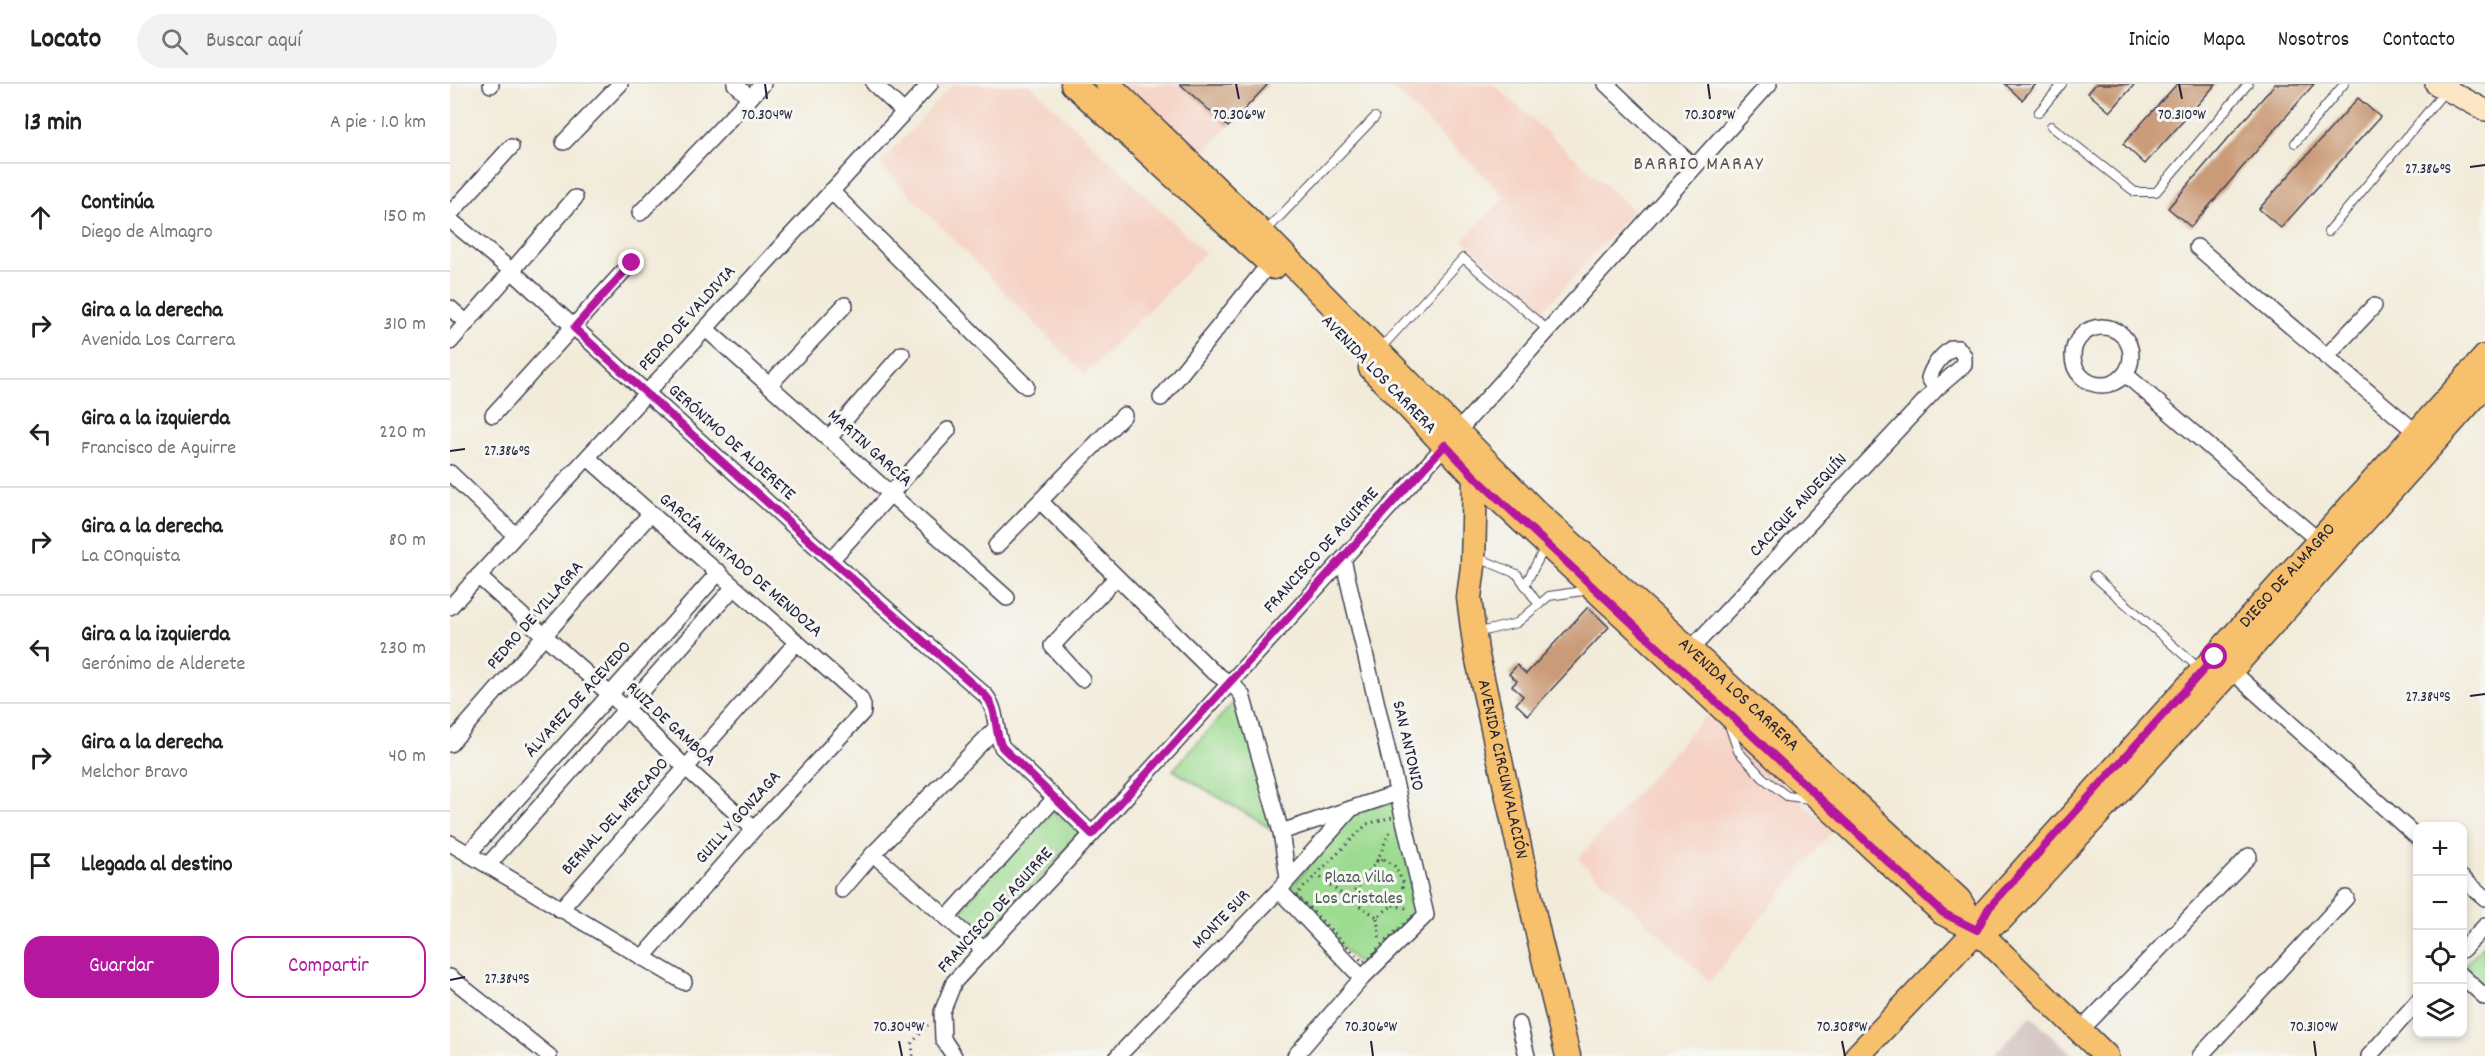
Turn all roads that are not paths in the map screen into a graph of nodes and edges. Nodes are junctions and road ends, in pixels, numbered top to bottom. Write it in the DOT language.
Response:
graph roads {
  1 [pos="620,84"];
  2 [pos="735,84"];
  3 [pos="764,84"];
  4 [pos="874,84"];
  5 [pos="930,84"];
  6 [pos="1073,84"];
  7 [pos="1108,84"];
  8 [pos="1606,84"];
  9 [pos="1769,84"];
  10 [pos="2062,84"];
  11 [pos="2248,84"];
  12 [pos="2344,84"];
  13 [pos="2441,87"];
  14 [pos="750,98"];
  15 [pos="2485,110"];
  16 [pos="904,111"];
  17 [pos="2038,113"];
  18 [pos="1375,117"];
  19 [pos="2051,126"];
  20 [pos="564,142"];
  21 [pos="2295,143"];
  22 [pos="511,147"];
  23 [pos="1694,167"];
  24 [pos="831,191"];
  25 [pos="575,198"];
  26 [pos="640,213"];
  27 [pos="450,214"];
  28 [pos="450,220"];
  29 [pos="2328,232"];
  30 [pos="1263,234"];
  31 [pos="2197,247"];
  32 [pos="632,263"];
  33 [pos="1270,263"];
  34 [pos="512,271"];
  35 [pos="845,305"];
  36 [pos="2374,306"];
  37 [pos="450,308"];
  38 [pos="467,323"];
  39 [pos="574,328"];
  40 [pos="706,328"];
  41 [pos="1548,330"];
  42 [pos="450,342"];
  43 [pos="1378,351"];
  44 [pos="902,354"];
  45 [pos="2326,357"];
  46 [pos="2485,357"];
  47 [pos="2124,374"];
  48 [pos="769,385"];
  49 [pos="2485,385"];
  50 [pos="1026,386"];
  51 [pos="1936,389"];
  52 [pos="646,393"];
  53 [pos="1161,398"];
  54 [pos="493,415"];
  55 [pos="1124,415"];
  56 [pos="948,430"];
  57 [pos="2417,433"];
  58 [pos="1451,438"];
  59 [pos="828,439"];
  60 [pos="588,458"];
  61 [pos="1475,477"];
  62 [pos="453,484"];
  63 [pos="891,494"];
  64 [pos="1041,502"];
  65 [pos="651,513"];
  66 [pos="515,535"];
  67 [pos="2319,541"];
  68 [pos="1547,544"];
  69 [pos="996,546"];
  70 [pos="1474,556"];
  71 [pos="1343,559"];
  72 [pos="831,560"];
  73 [pos="718,572"];
  74 [pos="478,576"];
  75 [pos="2094,576"];
  76 [pos="1116,578"];
  77 [pos="1525,585"];
  78 [pos="734,586"];
  79 [pos="1596,590"];
  80 [pos="1007,598"];
  81 [pos="1539,605"];
  82 [pos="450,607"];
  83 [pos="1474,634"];
  84 [pos="544,637"];
  85 [pos="797,642"];
  86 [pos="1690,650"];
  87 [pos="2216,666"];
  88 [pos="1082,680"];
  89 [pos="1229,682"];
  90 [pos="611,696"];
  91 [pos="864,705"];
  92 [pos="626,709"];
  93 [pos="995,729"];
  94 [pos="450,744"];
  95 [pos="686,768"];
  96 [pos="1398,794"];
  97 [pos="1055,798"];
  98 [pos="1351,809"];
  99 [pos="754,829"];
  100 [pos="1281,832"];
  101 [pos="1092,834"];
  102 [pos="2413,834"];
  103 [pos="450,843"];
  104 [pos="468,854"];
  105 [pos="873,854"];
  106 [pos="2249,856"];
  107 [pos="488,865"];
  108 [pos="2467,882"];
  109 [pos="1283,884"];
  110 [pos="842,890"];
  111 [pos="2346,898"];
  112 [pos="2485,898"];
  113 [pos="560,910"];
  114 [pos="948,917"];
  115 [pos="2485,926"];
  116 [pos="1977,930"];
  117 [pos="2467,946"];
  118 [pos="983,949"];
  119 [pos="642,958"];
  120 [pos="450,976"];
  121 [pos="1362,978"];
  122 [pos="2467,980"];
  123 [pos="684,982"];
  124 [pos="2485,997"];
  125 [pos="2413,1007"];
  126 [pos="1519,1024"];
  127 [pos="2093,1046"];
  128 [pos="1126,1053"];
  129 [pos="549,1056"];
  130 [pos="954,1056"];
  131 [pos="1295,1056"];
  132 [pos="1527,1056"];
  133 [pos="1568,1056"];
  134 [pos="1857,1056"];
  135 [pos="2200,1056"];
  136 [pos="2369,1056"];
  1 -- 20 [label="street"];
  2 -- 14 [label="street"];
  3 -- 14 [label="street"];
  4 -- 16 [label="street"];
  5 -- 16 [label="street, PEDRO DE VALDIVIA"];
  6 -- 33 [label="main road, AVENIDA LOS CARRERA"];
  7 -- 30 [label="main road, AVENIDA LOS CARRERA"];
  8 -- 23 [label="street"];
  9 -- 23 [label="street, FRANCISCO DE AGUIRRE"];
  10 -- 17 [label="lane"];
  11 -- 19 [label="lane"];
  12 -- 21 [label="lane"];
  13 -- 15 [label="street"];
  13 -- 29 [label="lane"];
  14 -- 26 [label="street"];
  16 -- 24 [label="street, PEDRO DE VALDIVIA"];
  18 -- 30 [label="lane"];
  22 -- 27 [label="street"];
  23 -- 41 [label="street, FRANCISCO DE AGUIRRE"];
  24 -- 40 [label="street, PEDRO DE VALDIVIA"];
  24 -- 50 [label="street"];
  25 -- 34 [label="street"];
  28 -- 34 [label="street, GERÓNIMO DE ALDERETE"];
  30 -- 43 [label="main road, AVENIDA LOS CARRERA"];
  31 -- 45 [label="street"];
  32 -- 39 [label="street"];
  33 -- 53 [label="street"];
  33 -- 58 [label="main road, AVENIDA LOS CARRERA"];
  34 -- 38 [label="street"];
  34 -- 39 [label="street, GERÓNIMO DE ALDERETE"];
  35 -- 48 [label="street"];
  36 -- 45 [label="street"];
  37 -- 38 [label="street"];
  38 -- 42 [label="street"];
  39 -- 52 [label="street, GERÓNIMO DE ALDERETE"];
  39 -- 54 [label="street"];
  40 -- 48 [label="street, MARTIN GARCÍA"];
  40 -- 52 [label="street, PEDRO DE VALDIVIA"];
  41 -- 43 [label="lane"];
  41 -- 58 [label="street, FRANCISCO DE AGUIRRE"];
  43 -- 58 [label="main road, AVENIDA LOS CARRERA"];
  44 -- 59 [label="street"];
  45 -- 57 [label="street"];
  46 -- 57 [label="main road, DIEGO DE ALMAGRO"];
  47 -- 67 [label="street"];
  48 -- 59 [label="street, MARTIN GARCÍA"];
  49 -- 87 [label="main road, DIEGO DE ALMAGRO"];
  51 -- 86 [label="street, CACIQUE ANDEQUÍN"];
  52 -- 60 [label="street, PEDRO DE VALDIVIA"];
  52 -- 72 [label="street, GERÓNIMO DE ALDERETE"];
  55 -- 64 [label="street"];
  56 -- 63 [label="street"];
  57 -- 67 [label="main road, DIEGO DE ALMAGRO"];
  58 -- 61 [label="main road, AVENIDA LOS CARRERA"];
  58 -- 71 [label="street, FRANCISCO DE AGUIRRE"];
  58 -- 86 [label="main road, AVENIDA LOS CARRERA"];
  59 -- 63 [label="street, MARTIN GARCÍA"];
  60 -- 65 [label="street, GARCÍA HURTADO DE MENDOZA"];
  60 -- 66 [label="street, PEDRO DE VALDIVIA"];
  61 -- 68 [label="main road, AVENIDA LOS CARRERA"];
  61 -- 70 [label="main road, AVENIDA CIRCUNVALACIÓN"];
  62 -- 66 [label="street"];
  63 -- 72 [label="street"];
  63 -- 80 [label="street, MARTIN GARCÍA"];
  64 -- 69 [label="street"];
  64 -- 76 [label="street"];
  65 -- 73 [label="street, GARCÍA HURTADO DE MENDOZA"];
  65 -- 84 [label="street, PEDRO DE VILLAGRA"];
  66 -- 74 [label="street, PEDRO DE VALDIVIA"];
  67 -- 87 [label="main road, DIEGO DE ALMAGRO"];
  68 -- 77 [label="lane"];
  68 -- 79 [label="main road, AVENIDA LOS CARRERA"];
  70 -- 77 [label="lane"];
  70 -- 83 [label="main road, AVENIDA CIRCUNVALACIÓN"];
  71 -- 89 [label="street, FRANCISCO DE AGUIRRE"];
  71 -- 96 [label="street, SAN ANTONIO"];
  72 -- 93 [label="street, GERÓNIMO DE ALDERETE"];
  73 -- 78 [label="street, GARCÍA HURTADO DE MENDOZA"];
  73 -- 90 [label="street, ÁLVAREZ DE ACEVEDO"];
  74 -- 82 [label="street, PEDRO DE VALDIVIA"];
  74 -- 84 [label="street, RUIZ DE GAMBOA"];
  75 -- 87 [label="lane"];
  76 -- 88 [label="street"];
  76 -- 89 [label="street"];
  77 -- 81 [label="lane"];
  78 -- 85 [label="street, GARCÍA HURTADO DE MENDOZA"];
  78 -- 92 [label="street"];
  79 -- 81 [label="lane"];
  79 -- 116 [label="main road, AVENIDA LOS CARRERA"];
  81 -- 83 [label="lane"];
  83 -- 133 [label="main road, AVENIDA CIRCUNVALACIÓN"];
  84 -- 90 [label="street, RUIZ DE GAMBOA"];
  84 -- 94 [label="street, PEDRO DE VILLAGRA"];
  85 -- 91 [label="street, GARCÍA HURTADO DE MENDOZA"];
  85 -- 95 [label="street, BERNAL DEL MERCADO"];
  86 -- 116 [label="main road, AVENIDA LOS CARRERA"];
  87 -- 102 [label="street"];
  87 -- 116 [label="main road, DIEGO DE ALMAGRO"];
  89 -- 100 [label="street"];
  89 -- 101 [label="street, FRANCISCO DE AGUIRRE"];
  90 -- 92 [label="street, RUIZ DE GAMBOA"];
  90 -- 104 [label="street, ÁLVAREZ DE ACEVEDO"];
  91 -- 99 [label="street, GUILL Y GONZAGA"];
  92 -- 95 [label="street, RUIZ DE GAMBOA"];
  92 -- 107 [label="street"];
  93 -- 97 [label="street"];
  93 -- 105 [label="street"];
  95 -- 99 [label="street, RUIZ DE GAMBOA"];
  95 -- 113 [label="street, BERNAL DEL MERCADO"];
  96 -- 98 [label="street"];
  96 -- 121 [label="street, SAN ANTONIO"];
  97 -- 101 [label="street"];
  97 -- 114 [label="street, FRANCISCO DE AGUIRRE"];
  98 -- 100 [label="street"];
  98 -- 109 [label="street, MONTE SUR"];
  99 -- 119 [label="street, GUILL Y GONZAGA"];
  100 -- 109 [label="street"];
  101 -- 118 [label="street, FRANCISCO DE AGUIRRE"];
  103 -- 104 [label="street"];
  104 -- 107 [label="street"];
  105 -- 110 [label="street"];
  105 -- 114 [label="street"];
  106 -- 127 [label="street"];
  107 -- 113 [label="street"];
  108 -- 112 [label="street"];
  109 -- 121 [label="street"];
  109 -- 128 [label="street, MONTE SUR"];
  111 -- 135 [label="street"];
  113 -- 119 [label="street"];
  114 -- 118 [label="street"];
  115 -- 117 [label="street"];
  116 -- 127 [label="main road, AVENIDA LOS CARRERA"];
  116 -- 134 [label="main road, DIEGO DE ALMAGRO"];
  118 -- 130 [label="street, FRANCISCO DE AGUIRRE"];
  119 -- 123 [label="street"];
  120 -- 129 [label="street"];
  121 -- 131 [label="street"];
  122 -- 124 [label="street"];
  125 -- 136 [label="street"];
  126 -- 132 [label="street"];
}
